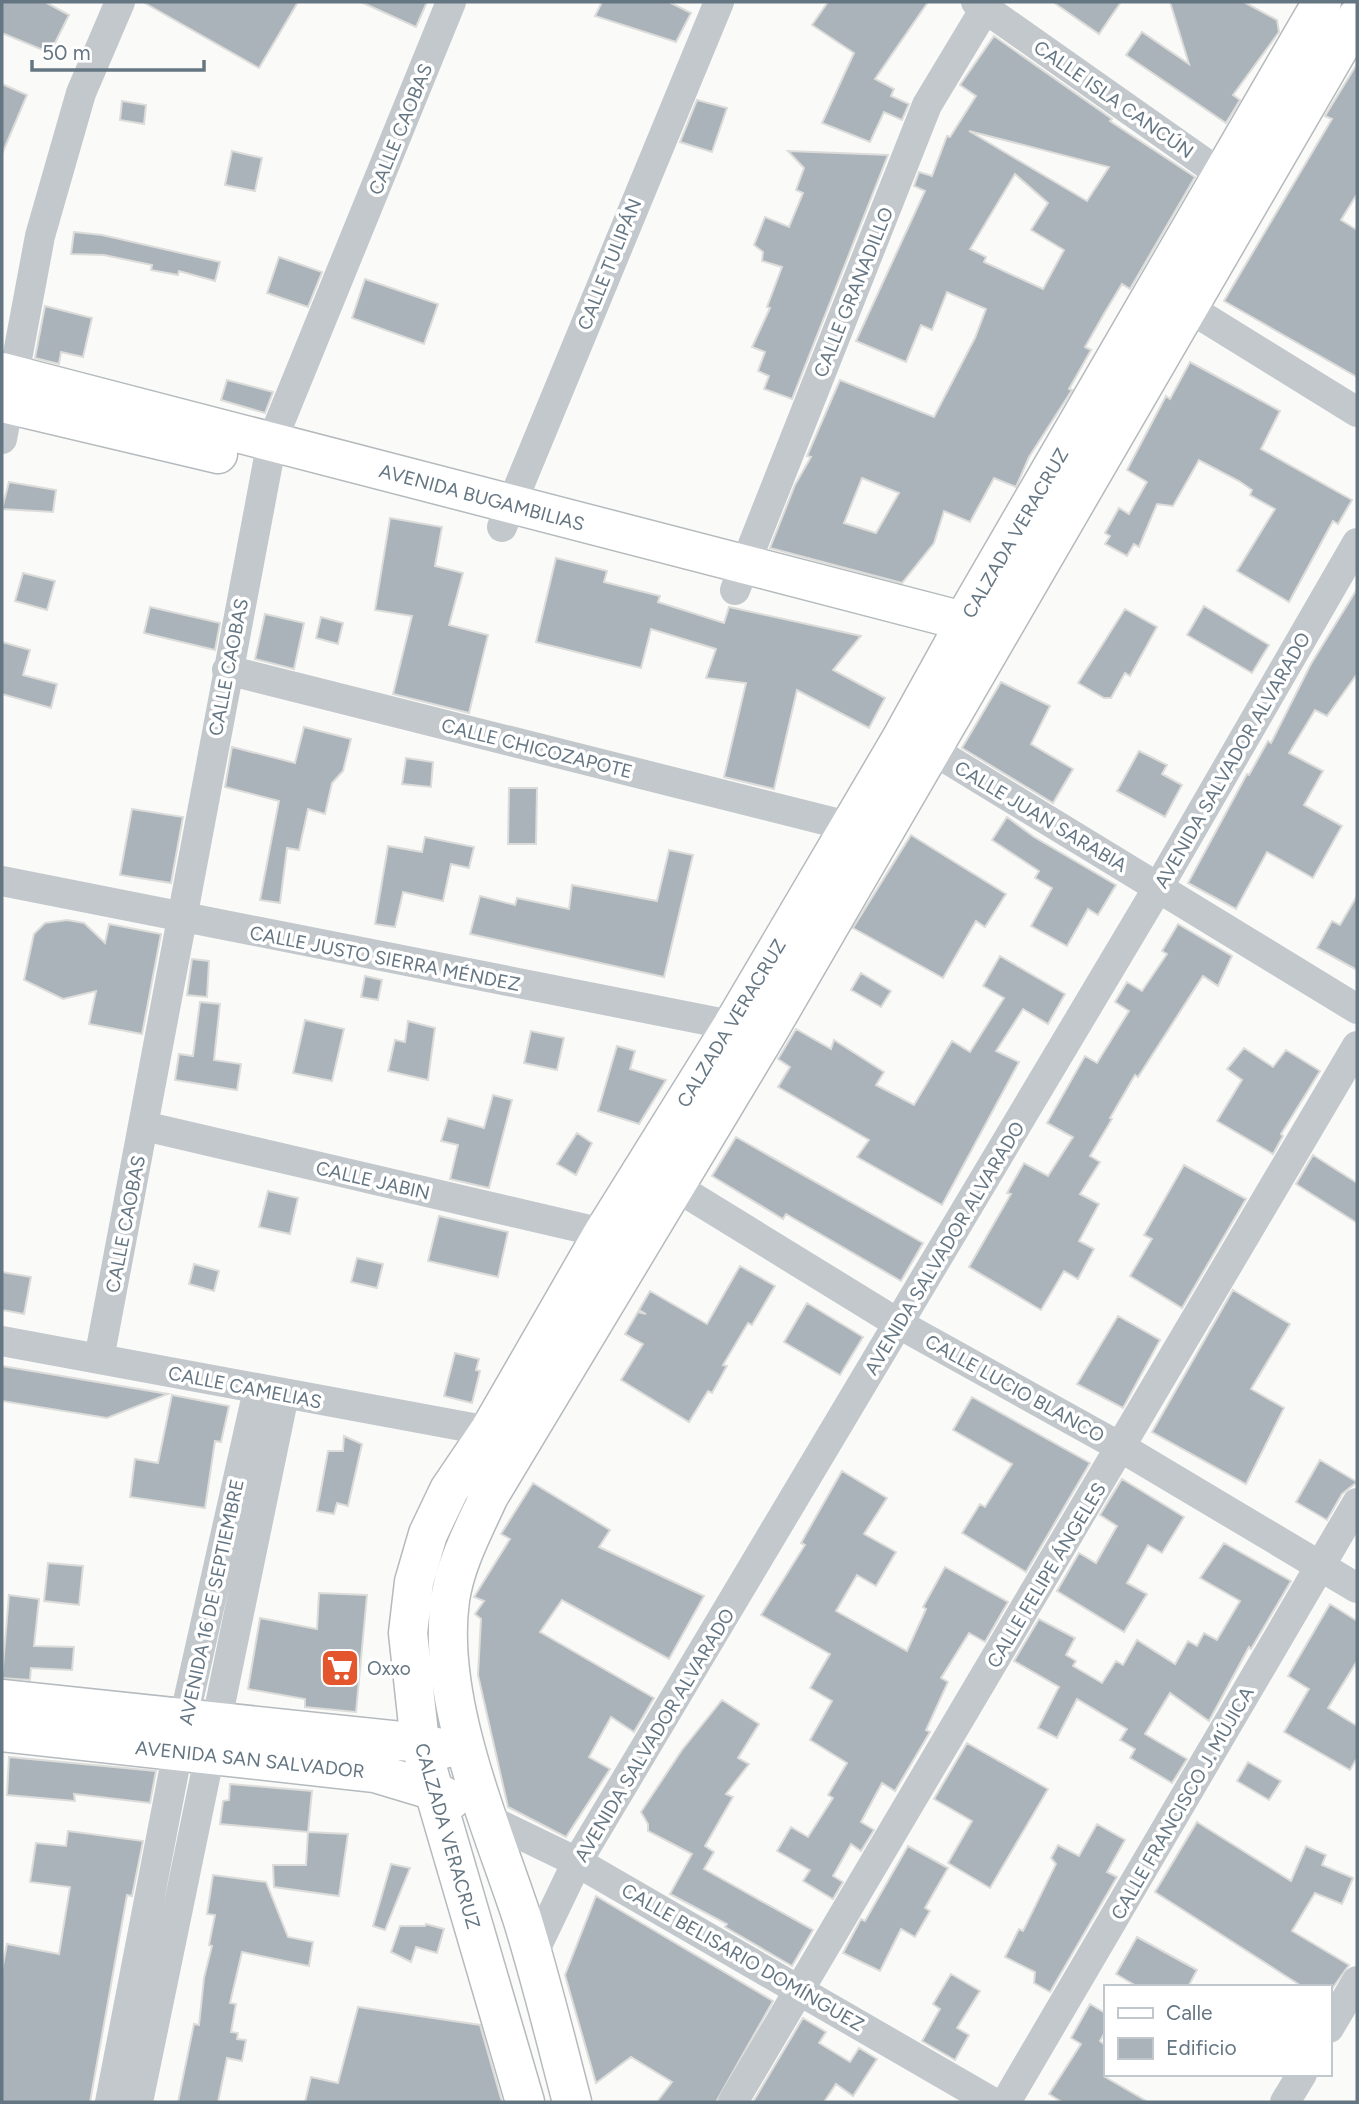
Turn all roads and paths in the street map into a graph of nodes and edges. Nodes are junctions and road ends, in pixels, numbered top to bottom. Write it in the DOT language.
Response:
graph roads {
  1 [pos="120,2"];
  2 [pos="452,2"];
  3 [pos="719,2"];
  4 [pos="1322,2"];
  5 [pos="990,3"];
  6 [pos="1357,17"];
  7 [pos="1242,177"];
  8 [pos="1189,308"];
  9 [pos="6,399"];
  10 [pos="1357,412"];
  11 [pos="270,454"];
  12 [pos="506,516"];
  13 [pos="1357,543"];
  14 [pos="740,577"];
  15 [pos="958,633"];
  16 [pos="226,670"];
  17 [pos="916,744"];
  18 [pos="848,826"];
  19 [pos="2,881"];
  20 [pos="1158,886"];
  21 [pos="183,918"];
  22 [pos="1357,1009"];
  23 [pos="750,1029"];
  24 [pos="1357,1046"];
  25 [pos="144,1126"];
  26 [pos="673,1185"];
  27 [pos="603,1233"];
  28 [pos="900,1324"];
  29 [pos="2,1341"];
  30 [pos="99,1359"];
  31 [pos="271,1392"];
  32 [pos="488,1431"];
  33 [pos="1122,1447"];
  34 [pos="1357,1503"];
  35 [pos="1321,1565"];
  36 [pos="1357,1588"];
  37 [pos="412,1668"];
  38 [pos="2,1699"];
  39 [pos="2,1732"];
  40 [pos="346,1736"];
  41 [pos="198,1737"];
  42 [pos="420,1743"];
  43 [pos="466,1755"];
  44 [pos="435,1791"];
  45 [pos="490,1820"];
  46 [pos="577,1862"];
  47 [pos="533,1954"];
  48 [pos="1357,1981"];
  49 [pos="799,1988"];
  50 [pos="1331,2025"];
  51 [pos="1301,2076"];
  52 [pos="110,2102"];
  53 [pos="138,2102"];
  54 [pos="525,2102"];
  55 [pos="572,2102"];
  56 [pos="733,2102"];
  57 [pos="992,2102"];
  58 [pos="1006,2102"];
  59 [pos="1285,2102"];
  1 -- 9 [label="street"];
  2 -- 11 [label="street, CALLE CAOBAS"];
  3 -- 12 [label="street, CALLE TULIPÁN"];
  4 -- 7 [label="main road, CALZADA VERACRUZ"];
  5 -- 7 [label="street, CALLE ISLA CANCÚN"];
  5 -- 14 [label="street, CALLE GRANADILLO"];
  6 -- 7 [label="main road, CALZADA VERACRUZ"];
  7 -- 8 [label="main road, CALZADA VERACRUZ"];
  7 -- 15 [label="main road, CALZADA VERACRUZ"];
  8 -- 10 [label="street"];
  8 -- 17 [label="main road, CALZADA VERACRUZ"];
  9 -- 11 [label="main road, AVENIDA BUGAMBILIAS"];
  11 -- 12 [label="main road, AVENIDA BUGAMBILIAS"];
  11 -- 16 [label="street, CALLE CAOBAS"];
  12 -- 14 [label="main road, AVENIDA BUGAMBILIAS"];
  13 -- 20 [label="street, AVENIDA SALVADOR ALVARADO"];
  14 -- 15 [label="main road, AVENIDA BUGAMBILIAS"];
  15 -- 17 [label="main road, CALZADA VERACRUZ"];
  16 -- 18 [label="street, CALLE CHICOZAPOTE"];
  16 -- 21 [label="street, CALLE CAOBAS"];
  17 -- 18 [label="main road, CALZADA VERACRUZ"];
  17 -- 20 [label="street, CALLE JUAN SARABIA"];
  17 -- 23 [label="main road, CALZADA VERACRUZ"];
  18 -- 23 [label="main road, CALZADA VERACRUZ"];
  19 -- 21 [label="street, CALLE JUSTO SIERRA MÉNDEZ"];
  20 -- 22 [label="street, CALLE JUAN SARABIA"];
  20 -- 28 [label="street, AVENIDA SALVADOR ALVARADO"];
  21 -- 23 [label="street, CALLE JUSTO SIERRA MÉNDEZ"];
  21 -- 25 [label="street, CALLE CAOBAS"];
  23 -- 26 [label="main road, CALZADA VERACRUZ"];
  23 -- 27 [label="main road, CALZADA VERACRUZ"];
  24 -- 33 [label="street, CALLE FELIPE ÁNGELES"];
  25 -- 27 [label="street, CALLE JABIN"];
  25 -- 30 [label="street, CALLE CAOBAS"];
  26 -- 28 [label="street, CALLE LUCIO BLANCO"];
  26 -- 43 [label="main road, CALZADA VERACRUZ"];
  27 -- 32 [label="main road, CALZADA VERACRUZ"];
  28 -- 33 [label="street, CALLE LUCIO BLANCO"];
  28 -- 46 [label="street, AVENIDA SALVADOR ALVARADO"];
  29 -- 30 [label="street, CALLE CAMELIAS"];
  30 -- 31 [label="street, CALLE CAMELIAS"];
  31 -- 32 [label="street, CALLE CAMELIAS"];
  31 -- 41 [label="street, AVENIDA 16 DE SEPTIEMBRE"];
  32 -- 37 [label="main road, CALZADA VERACRUZ"];
  33 -- 35 [label="street, CALLE LUCIO BLANCO"];
  33 -- 49 [label="street, CALLE FELIPE ÁNGELES"];
  34 -- 35 [label="street, CALLE FRANCISCO J. MÚJICA"];
  35 -- 36 [label="street, CALLE LUCIO BLANCO"];
  35 -- 58 [label="street, CALLE FRANCISCO J. MÚJICA"];
  37 -- 40 [label="main road"];
  37 -- 42 [label="main road, CALZADA VERACRUZ"];
  38 -- 41 [label="main road, AVENIDA SAN SALVADOR"];
  39 -- 41 [label="main road, AVENIDA SAN SALVADOR"];
  40 -- 41 [label="main road, AVENIDA SAN SALVADOR"];
  40 -- 42 [label="main road, AVENIDA SAN SALVADOR"];
  41 -- 44 [label="main road, AVENIDA SAN SALVADOR"];
  41 -- 52 [label="street, AVENIDA 16 DE SEPTIEMBRE"];
  41 -- 53 [label="street, AVENIDA 16 DE SEPTIEMBRE"];
  42 -- 43 [label="main road, AVENIDA SAN SALVADOR"];
  42 -- 44 [label="main road, CALZADA VERACRUZ"];
  43 -- 45 [label="main road, CALZADA VERACRUZ"];
  44 -- 45 [label="main road, AVENIDA SAN SALVADOR"];
  44 -- 54 [label="main road, CALZADA VERACRUZ"];
  45 -- 46 [label="street, CALLE BELISARIO DOMÍNGUEZ"];
  45 -- 47 [label="main road, CALZADA VERACRUZ"];
  46 -- 47 [label="street, AVENIDA SALVADOR ALVARADO"];
  46 -- 49 [label="street, CALLE BELISARIO DOMÍNGUEZ"];
  47 -- 55 [label="main road, CALZADA VERACRUZ"];
  48 -- 50 [label="street"];
  49 -- 56 [label="street, CALLE FELIPE ÁNGELES"];
  49 -- 57 [label="street, CALLE BELISARIO DOMÍNGUEZ"];
  51 -- 59 [label="street"];
}
